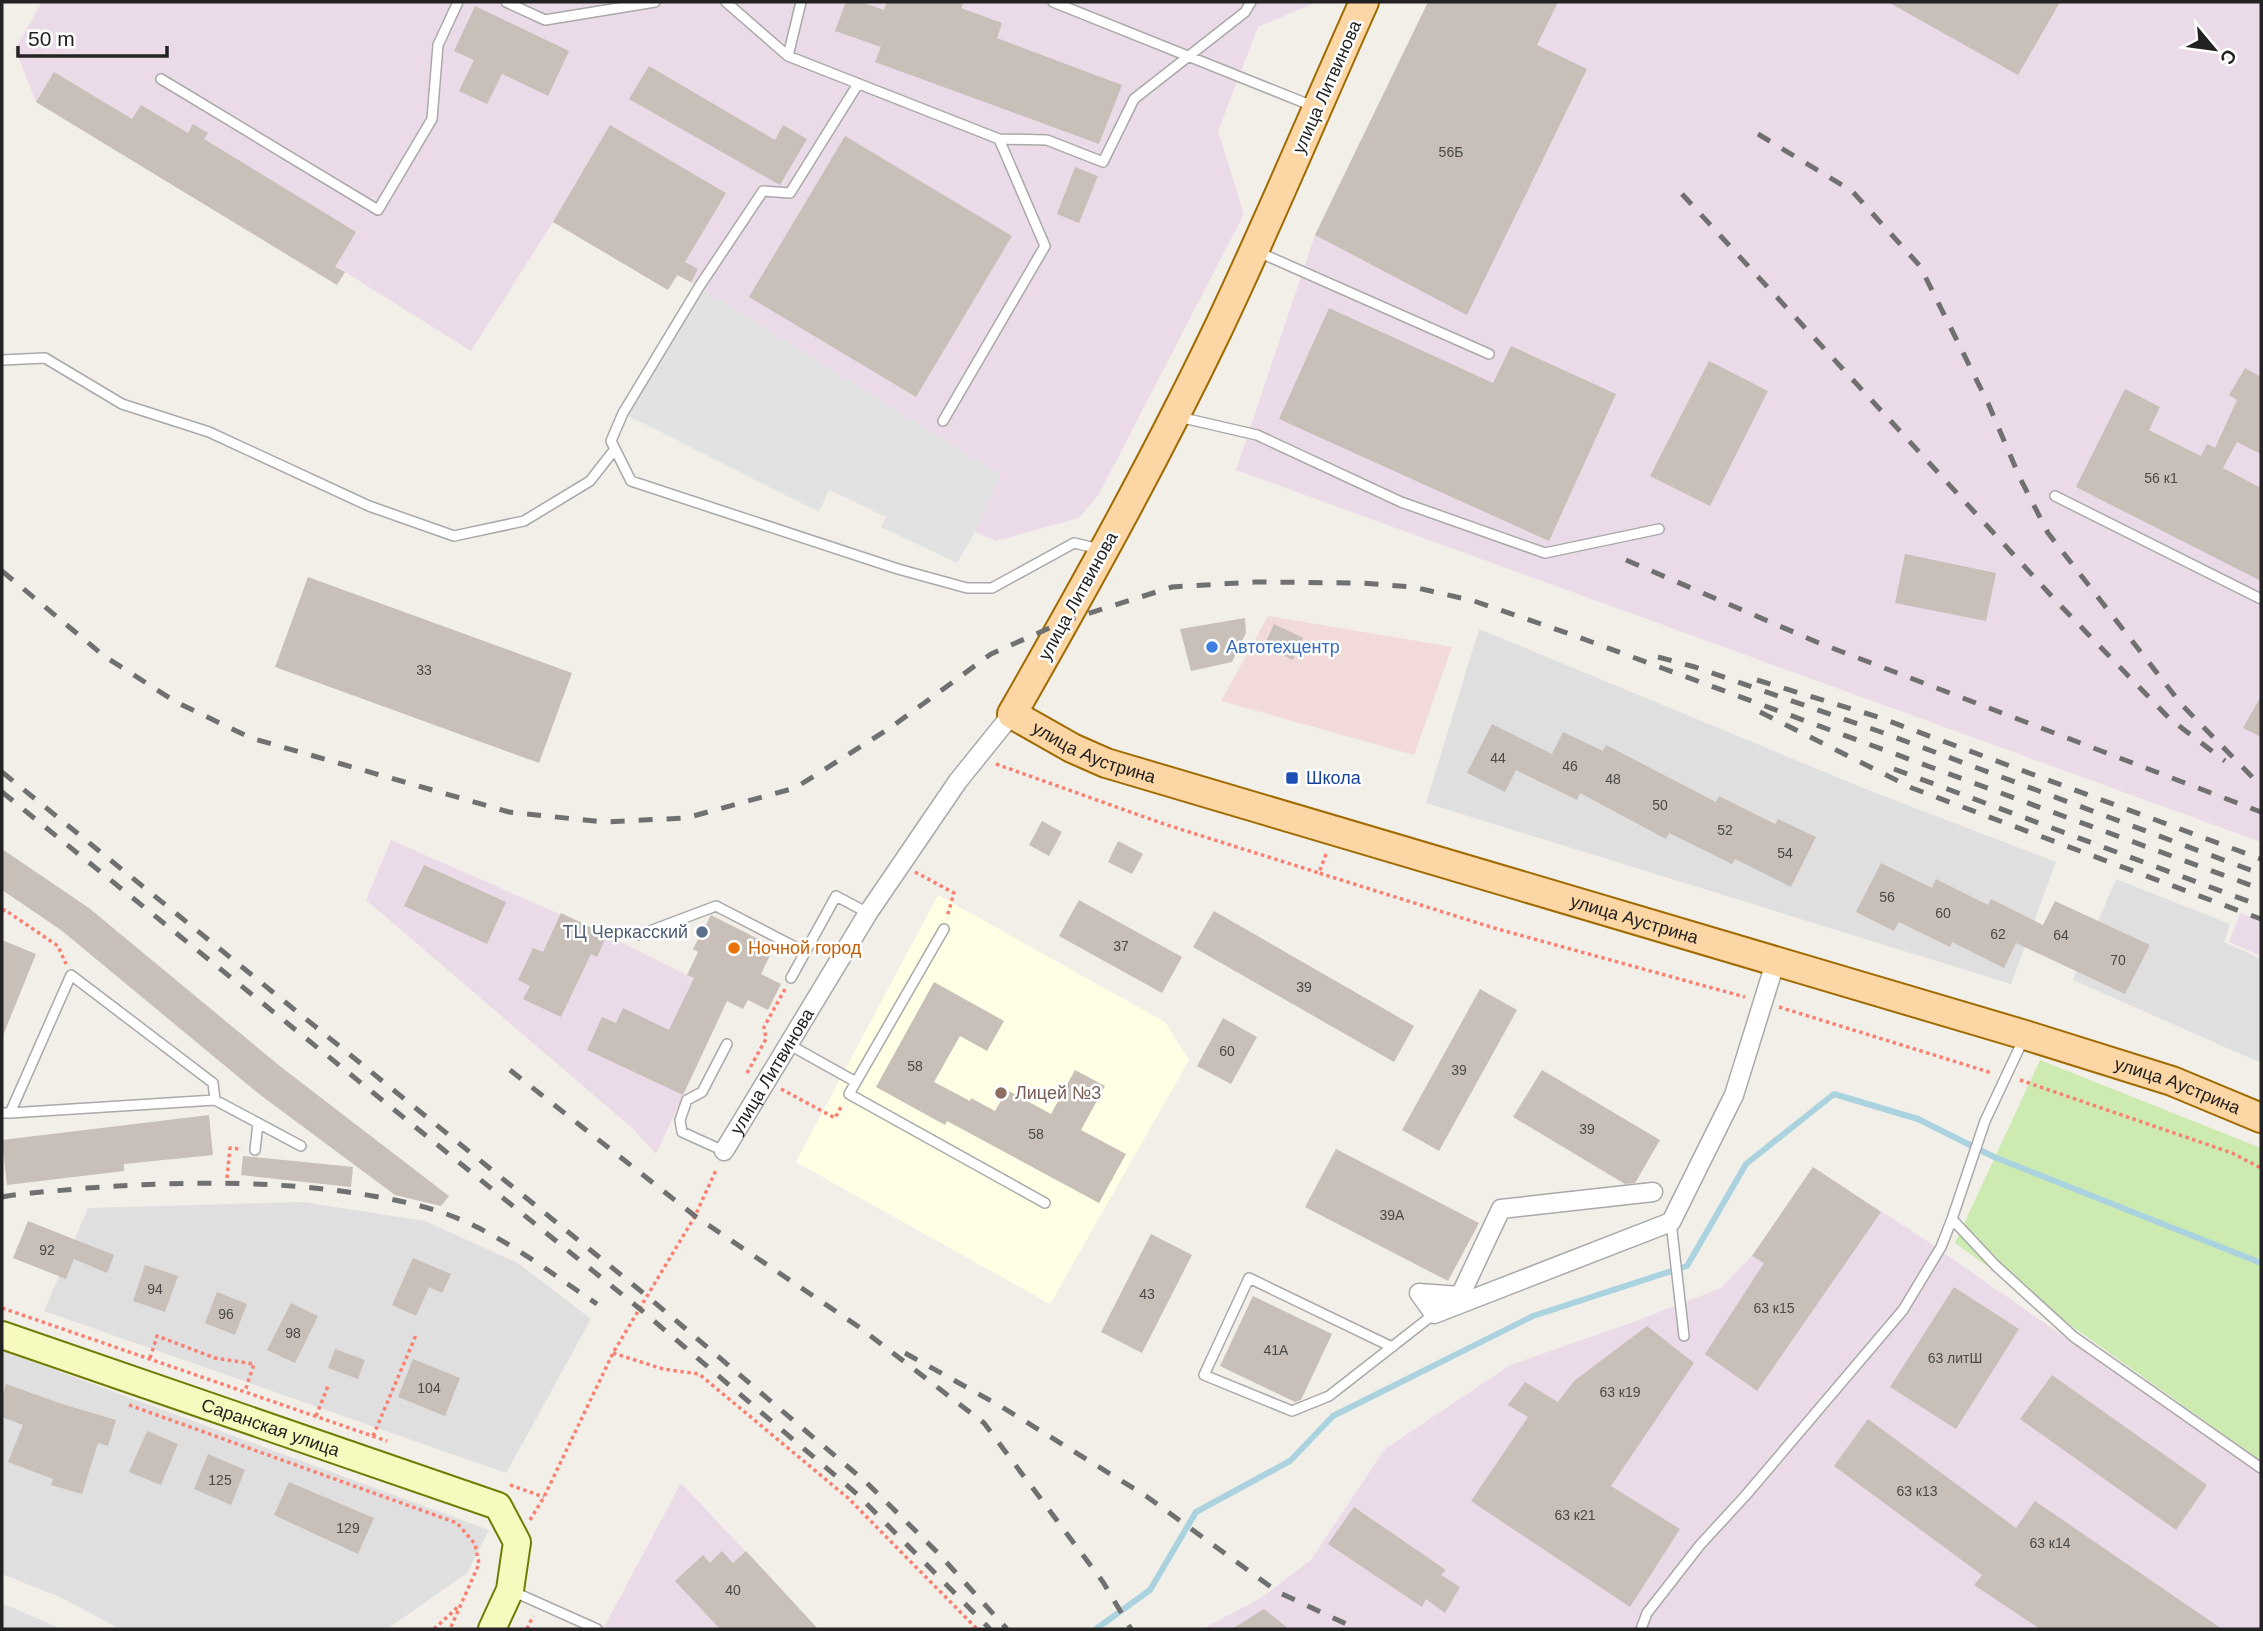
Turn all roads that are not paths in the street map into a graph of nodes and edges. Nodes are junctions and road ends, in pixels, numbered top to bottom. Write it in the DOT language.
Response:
graph roads {
  1 [pos="458,2"];
  2 [pos="506,2"];
  3 [pos="655,2"];
  4 [pos="726,2"];
  5 [pos="801,2"];
  6 [pos="1053,2"];
  7 [pos="1251,2"];
  8 [pos="1364,2"];
  9 [pos="788,56"];
  10 [pos="1189,56"];
  11 [pos="161,79"];
  12 [pos="858,84"];
  13 [pos="1317,108"];
  14 [pos="999,139"];
  15 [pos="1255,250"];
  16 [pos="1489,354"];
  17 [pos="2,360"];
  18 [pos="1174,416"];
  19 [pos="943,421"];
  20 [pos="615,449"];
  21 [pos="2055,496"];
  22 [pos="1660,529"];
  23 [pos="1105,550"];
  24 [pos="2261,599"];
  25 [pos="1012,714"];
  26 [pos="868,913"];
  27 [pos="944,929"];
  28 [pos="639,935"];
  29 [pos="805,952"];
  30 [pos="1776,960"];
  31 [pos="791,978"];
  32 [pos="2025,1035"];
  33 [pos="727,1044"];
  34 [pos="788,1044"];
  35 [pos="856,1082"];
  36 [pos="215,1100"];
  37 [pos="6,1113"];
  38 [pos="2261,1118"];
  39 [pos="258,1123"];
  40 [pos="301,1146"];
  41 [pos="255,1150"];
  42 [pos="724,1152"];
  43 [pos="1653,1192"];
  44 [pos="1045,1203"];
  45 [pos="1952,1220"];
  46 [pos="1671,1222"];
  47 [pos="1434,1314"];
  48 [pos="2,1335"];
  49 [pos="1684,1336"];
  50 [pos="1392,1347"];
  51 [pos="2261,1468"];
  52 [pos="510,1590"];
  53 [pos="492,1629"];
  54 [pos="597,1629"];
  55 [pos="1641,1629"];
  1 -- 11 [label="lane"];
  2 -- 3 [label="lane"];
  4 -- 9 [label="lane"];
  5 -- 9 [label="lane"];
  6 -- 10 [label="lane"];
  7 -- 10 [label="lane"];
  8 -- 13 [label="main road, улица Литвинова"];
  9 -- 12 [label="lane"];
  10 -- 13 [label="lane"];
  10 -- 14 [label="lane"];
  12 -- 14 [label="lane"];
  12 -- 20 [label="lane"];
  13 -- 15 [label="main road, улица Литвинова"];
  14 -- 19 [label="lane"];
  15 -- 16 [label="lane"];
  15 -- 18 [label="main road, улица Литвинова"];
  17 -- 20 [label="lane"];
  18 -- 22 [label="lane"];
  18 -- 23 [label="main road, улица Литвинова"];
  20 -- 23 [label="lane"];
  21 -- 24 [label="lane"];
  23 -- 25 [label="main road, улица Литвинова"];
  25 -- 26 [label="street, улица Литвинова"];
  25 -- 30 [label="main road, улица Аустрина"];
  26 -- 29 [label="lane"];
  26 -- 34 [label="street, улица Литвинова"];
  27 -- 35 [label="lane"];
  28 -- 29 [label="lane"];
  29 -- 31 [label="lane"];
  30 -- 32 [label="main road, улица Аустрина"];
  30 -- 46 [label="street"];
  32 -- 38 [label="main road, улица Аустрина"];
  32 -- 45 [label="lane"];
  33 -- 42 [label="lane"];
  34 -- 35 [label="lane"];
  34 -- 42 [label="street, улица Литвинова"];
  35 -- 44 [label="lane"];
  36 -- 37 [label="lane"];
  36 -- 37 [label="lane"];
  36 -- 39 [label="lane"];
  39 -- 40 [label="lane"];
  39 -- 41 [label="lane"];
  43 -- 47 [label="street"];
  45 -- 51 [label="lane"];
  45 -- 55 [label="lane"];
  46 -- 47 [label="street"];
  46 -- 49 [label="lane"];
  47 -- 50 [label="lane"];
  48 -- 52 [label="main road, Саранская улица"];
  52 -- 53 [label="main road"];
  52 -- 54 [label="lane"];
}
